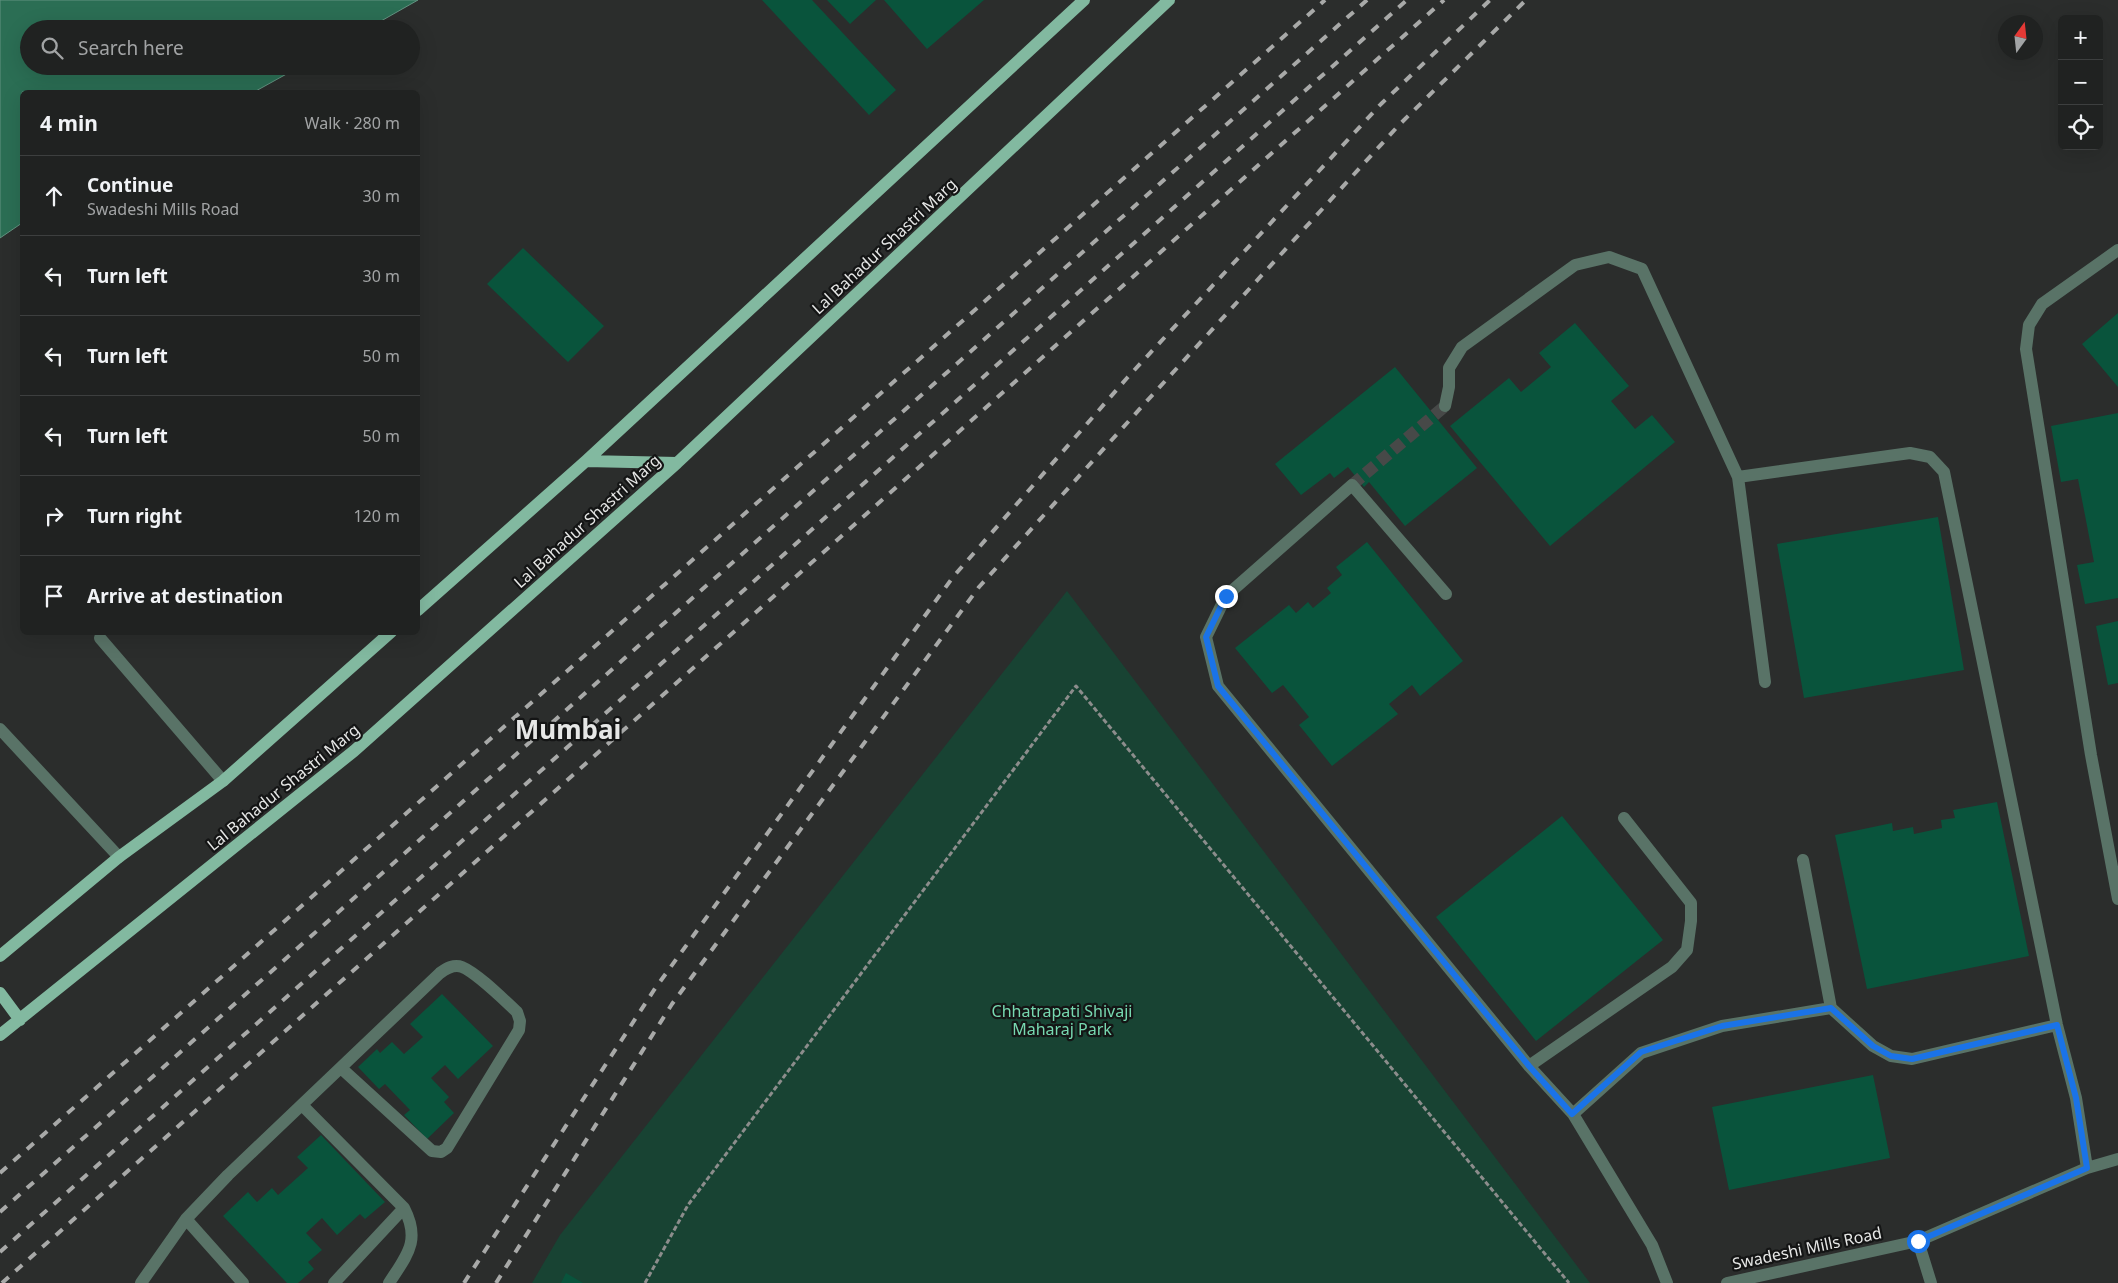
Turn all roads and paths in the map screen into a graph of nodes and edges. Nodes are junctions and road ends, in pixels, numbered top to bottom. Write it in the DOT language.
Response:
graph roads {
  1 [pos="1084,0"];
  2 [pos="1170,0"];
  3 [pos="2118,250"];
  4 [pos="1445,406"];
  5 [pos="586,461"];
  6 [pos="677,463"];
  7 [pos="1738,477"];
  8 [pos="1446,594"];
  9 [pos="420,608"];
  10 [pos="389,635"];
  11 [pos="100,638"];
  12 [pos="1765,682"];
  13 [pos="0,729"];
  14 [pos="223,782"];
  15 [pos="1624,818"];
  16 [pos="119,857"];
  17 [pos="1803,860"];
  18 [pos="2118,899"];
  19 [pos="0,956"];
  20 [pos="0,992"];
  21 [pos="1831,1008"];
  22 [pos="20,1020"];
  23 [pos="2057,1025"];
  24 [pos="0,1035"];
  25 [pos="1529,1066"];
  26 [pos="341,1068"];
  27 [pos="302,1105"];
  28 [pos="1572,1114"];
  29 [pos="2118,1159"];
  30 [pos="2087,1168"];
  31 [pos="404,1208"];
  32 [pos="186,1219"];
  33 [pos="1918,1241"];
  34 [pos="141,1283"];
  35 [pos="243,1283"];
  36 [pos="334,1283"];
  37 [pos="389,1283"];
  38 [pos="645,1283"];
  39 [pos="1569,1283"];
  40 [pos="1667,1283"];
  41 [pos="1727,1283"];
  42 [pos="1931,1283"];
  1 -- 5 [label="main road"];
  2 -- 6 [label="main road, Lal Bahadur Shastri Marg"];
  3 -- 18 [label="street"];
  4 -- 7 [label="street"];
  5 -- 6 [label="main road"];
  5 -- 9 [label="main road"];
  6 -- 22 [label="main road, Lal Bahadur Shastri Marg"];
  7 -- 12 [label="street"];
  7 -- 23 [label="street"];
  8 -- 25 [label="street"];
  10 -- 14 [label="main road"];
  11 -- 14 [label="street"];
  13 -- 16 [label="street"];
  14 -- 16 [label="main road"];
  15 -- 25 [label="street"];
  16 -- 19 [label="main road"];
  17 -- 21 [label="street"];
  20 -- 22 [label="main road"];
  21 -- 23 [label="street"];
  21 -- 28 [label="street"];
  22 -- 24 [label="main road, Lal Bahadur Shastri Marg"];
  23 -- 30 [label="street"];
  25 -- 28 [label="street"];
  26 -- 26 [label="street"];
  26 -- 27 [label="street"];
  27 -- 31 [label="street"];
  27 -- 32 [label="street"];
  28 -- 40 [label="street"];
  29 -- 30 [label="street, Swadeshi Mills Road"];
  30 -- 33 [label="street, Swadeshi Mills Road"];
  31 -- 36 [label="street"];
  31 -- 37 [label="street"];
  32 -- 34 [label="street"];
  32 -- 35 [label="street"];
  33 -- 41 [label="street, Swadeshi Mills Road"];
  33 -- 42 [label="street"];
  38 -- 39 [label="path"];
}
